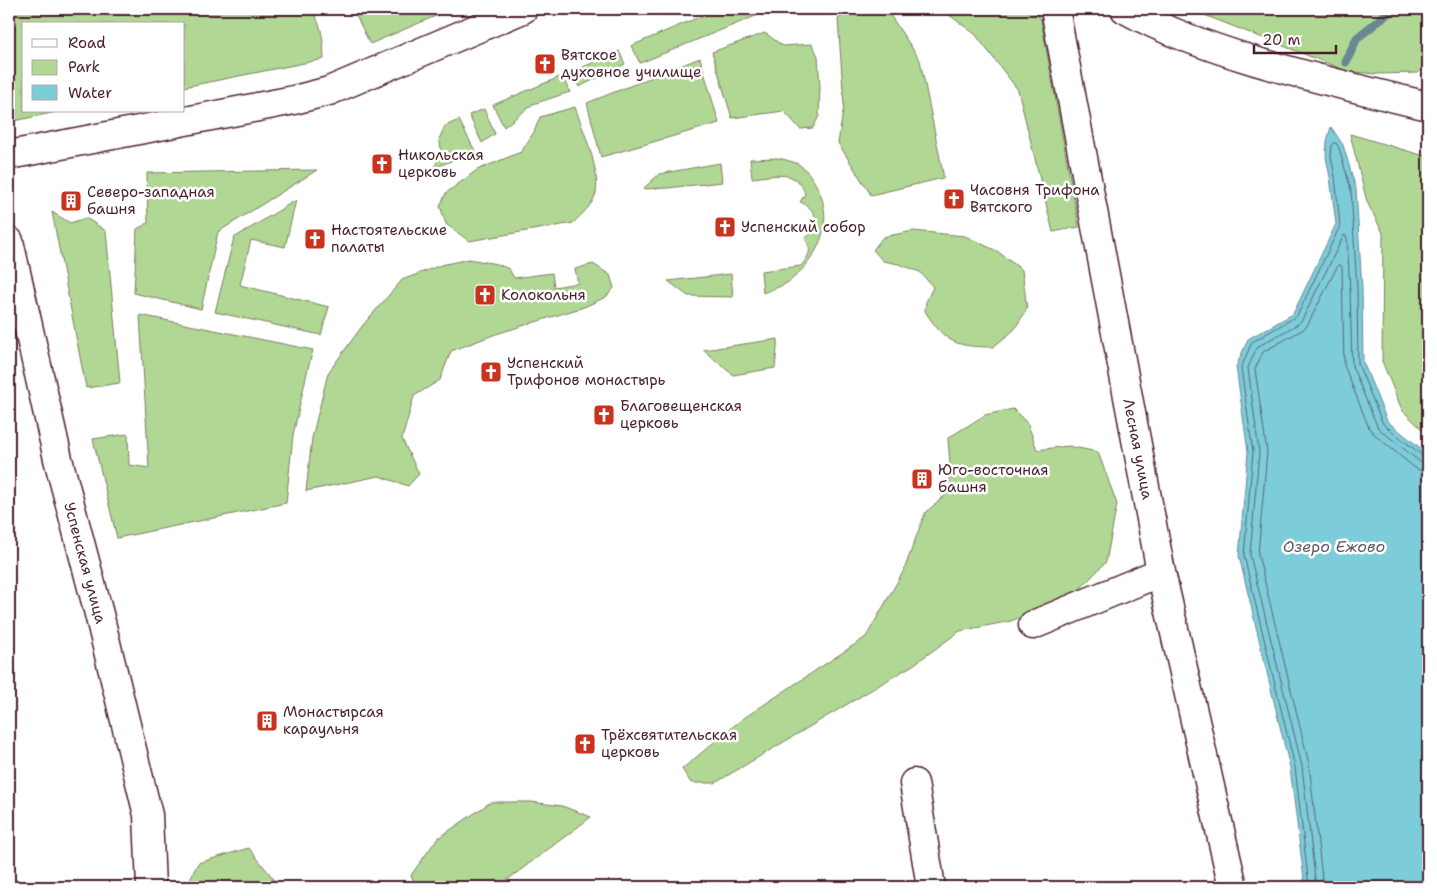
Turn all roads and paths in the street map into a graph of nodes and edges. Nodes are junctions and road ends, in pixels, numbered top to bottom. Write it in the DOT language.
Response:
graph roads {
  1 [pos="523,9"];
  2 [pos="1055,9"];
  3 [pos="1125,9"];
  4 [pos="1428,106"];
  5 [pos="9,155"];
  6 [pos="9,241"];
  7 [pos="1161,572"];
  8 [pos="1033,625"];
  9 [pos="914,783"];
  10 [pos="151,887"];
  11 [pos="931,887"];
  12 [pos="1233,887"];
  1 -- 5 [label="street"];
  2 -- 7 [label="street, Лесная улица"];
  3 -- 4 [label="street"];
  6 -- 10 [label="street, Успенская улица"];
  7 -- 8 [label="street"];
  7 -- 12 [label="street, Лесная улица"];
  9 -- 11 [label="street"];
}
